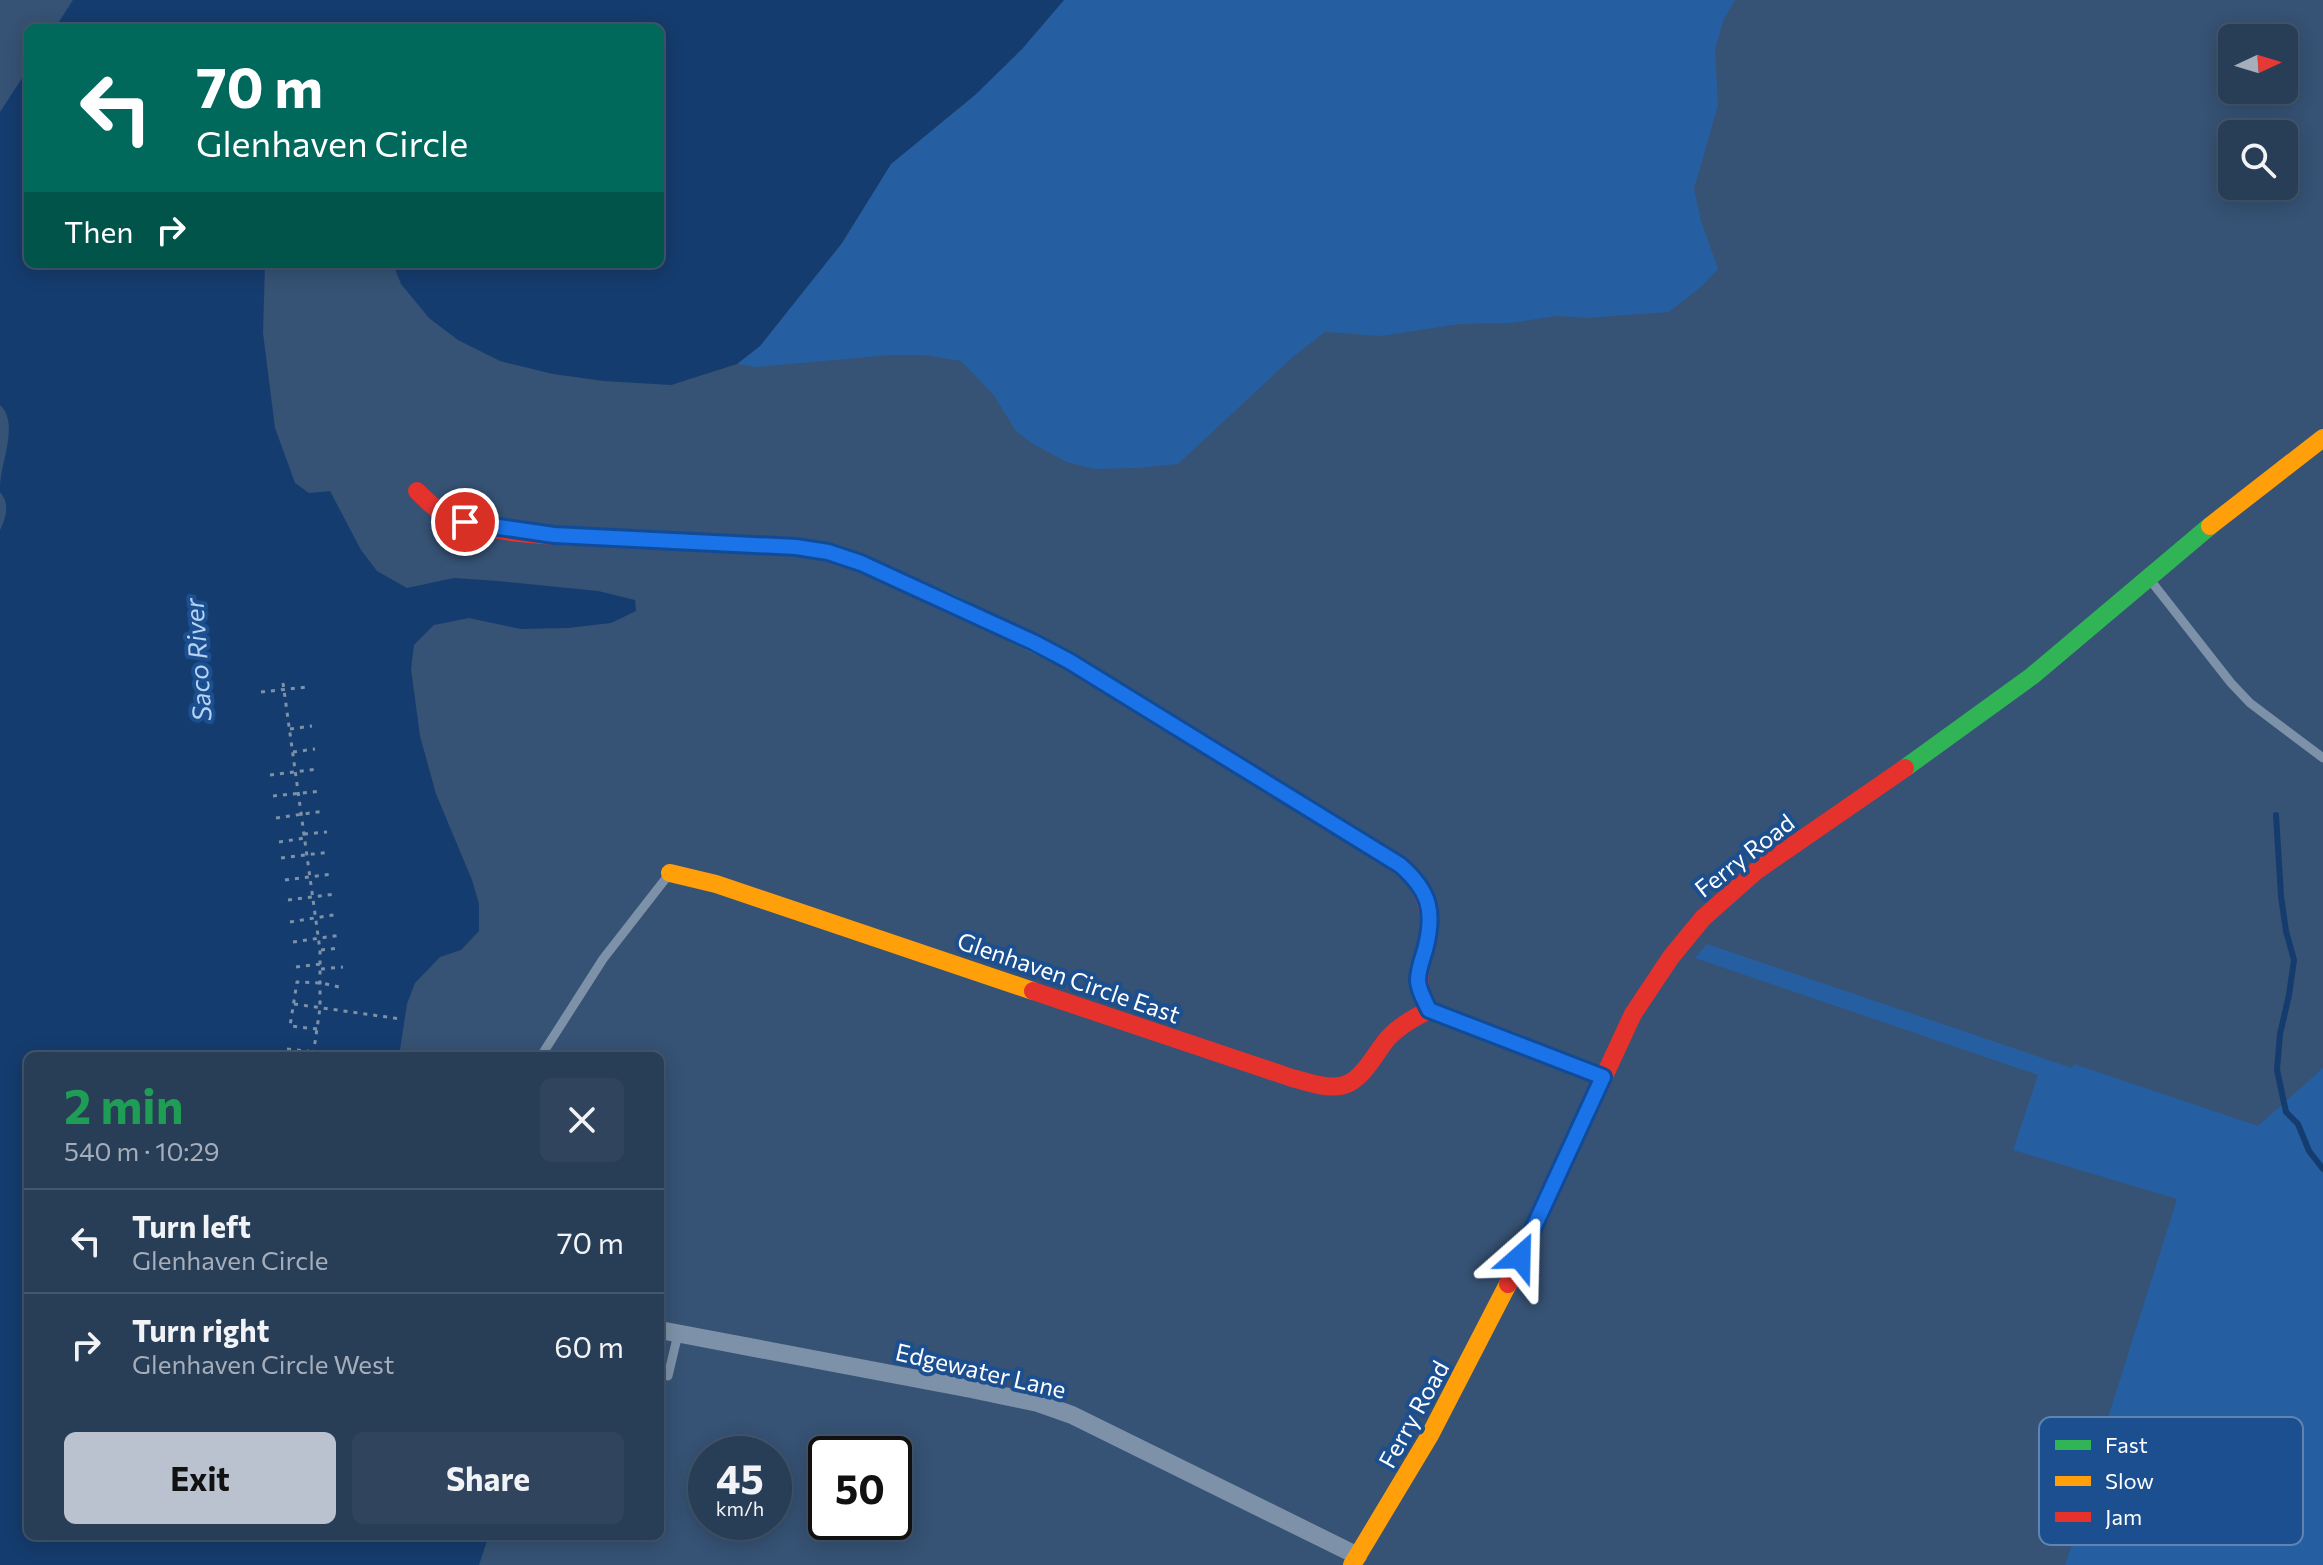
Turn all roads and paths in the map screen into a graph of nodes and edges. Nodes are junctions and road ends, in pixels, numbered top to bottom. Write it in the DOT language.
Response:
graph roads {
  1 [pos="2323,438"];
  2 [pos="417,491"];
  3 [pos="2149,578"];
  4 [pos="283,683"];
  5 [pos="307,687"];
  6 [pos="284,689"];
  7 [pos="261,692"];
  8 [pos="312,726"];
  9 [pos="290,729"];
  10 [pos="315,749"];
  11 [pos="293,752"];
  12 [pos="2323,758"];
  13 [pos="318,769"];
  14 [pos="295,772"];
  15 [pos="270,775"];
  16 [pos="322,791"];
  17 [pos="299,793"];
  18 [pos="273,796"];
  19 [pos="324,811"];
  20 [pos="302,814"];
  21 [pos="276,818"];
  22 [pos="327,832"];
  23 [pos="304,836"];
  24 [pos="279,842"];
  25 [pos="330,852"];
  26 [pos="307,855"];
  27 [pos="281,858"];
  28 [pos="670,873"];
  29 [pos="333,874"];
  30 [pos="310,877"];
  31 [pos="285,880"];
  32 [pos="336,894"];
  33 [pos="313,897"];
  34 [pos="288,900"];
  35 [pos="339,914"];
  36 [pos="315,918"];
  37 [pos="290,922"];
  38 [pos="341,935"];
  39 [pos="318,938"];
  40 [pos="293,942"];
  41 [pos="341,948"];
  42 [pos="320,950"];
  43 [pos="296,967"];
  44 [pos="321,967"];
  45 [pos="343,967"];
  46 [pos="322,983"];
  47 [pos="343,988"];
  48 [pos="294,1004"];
  49 [pos="320,1008"];
  50 [pos="1429,1010"];
  51 [pos="401,1019"];
  52 [pos="317,1029"];
  53 [pos="287,1049"];
  54 [pos="303,1052"];
  55 [pos="314,1052"];
  56 [pos="544,1052"];
  57 [pos="1603,1077"];
  58 [pos="669,1332"];
  59 [pos="668,1376"];
  60 [pos="1355,1561"];
  1 -- 3 [label="street, Ferry Road"];
  2 -- 50 [label="street"];
  3 -- 12 [label="lane"];
  3 -- 57 [label="street, Ferry Road"];
  4 -- 6 [label="path"];
  5 -- 6 [label="path"];
  6 -- 7 [label="path"];
  6 -- 9 [label="path"];
  8 -- 9 [label="path"];
  9 -- 11 [label="path"];
  10 -- 11 [label="path"];
  11 -- 14 [label="path"];
  13 -- 14 [label="path"];
  14 -- 15 [label="path"];
  14 -- 17 [label="path"];
  16 -- 17 [label="path"];
  17 -- 18 [label="path"];
  17 -- 20 [label="path"];
  19 -- 20 [label="path"];
  20 -- 21 [label="path"];
  20 -- 23 [label="path"];
  22 -- 23 [label="path"];
  23 -- 24 [label="path"];
  23 -- 26 [label="path"];
  25 -- 26 [label="path"];
  26 -- 27 [label="path"];
  26 -- 30 [label="path"];
  28 -- 50 [label="street, Glenhaven Circle East"];
  28 -- 56 [label="lane"];
  29 -- 30 [label="path"];
  30 -- 31 [label="path"];
  30 -- 33 [label="path"];
  32 -- 33 [label="path"];
  33 -- 34 [label="path"];
  33 -- 36 [label="path"];
  35 -- 36 [label="path"];
  36 -- 37 [label="path"];
  36 -- 39 [label="path"];
  38 -- 39 [label="path"];
  39 -- 40 [label="path"];
  39 -- 42 [label="path"];
  41 -- 42 [label="path"];
  42 -- 44 [label="path"];
  43 -- 44 [label="path"];
  44 -- 45 [label="path"];
  44 -- 46 [label="path"];
  46 -- 47 [label="path"];
  46 -- 48 [label="path"];
  46 -- 49 [label="path"];
  48 -- 49 [label="path"];
  48 -- 52 [label="path"];
  49 -- 51 [label="path"];
  49 -- 52 [label="path"];
  50 -- 57 [label="street"];
  52 -- 55 [label="path"];
  53 -- 54 [label="path"];
  57 -- 60 [label="street, Ferry Road"];
  58 -- 59 [label="lane"];
  58 -- 60 [label="street, Edgewater Lane"];
}
